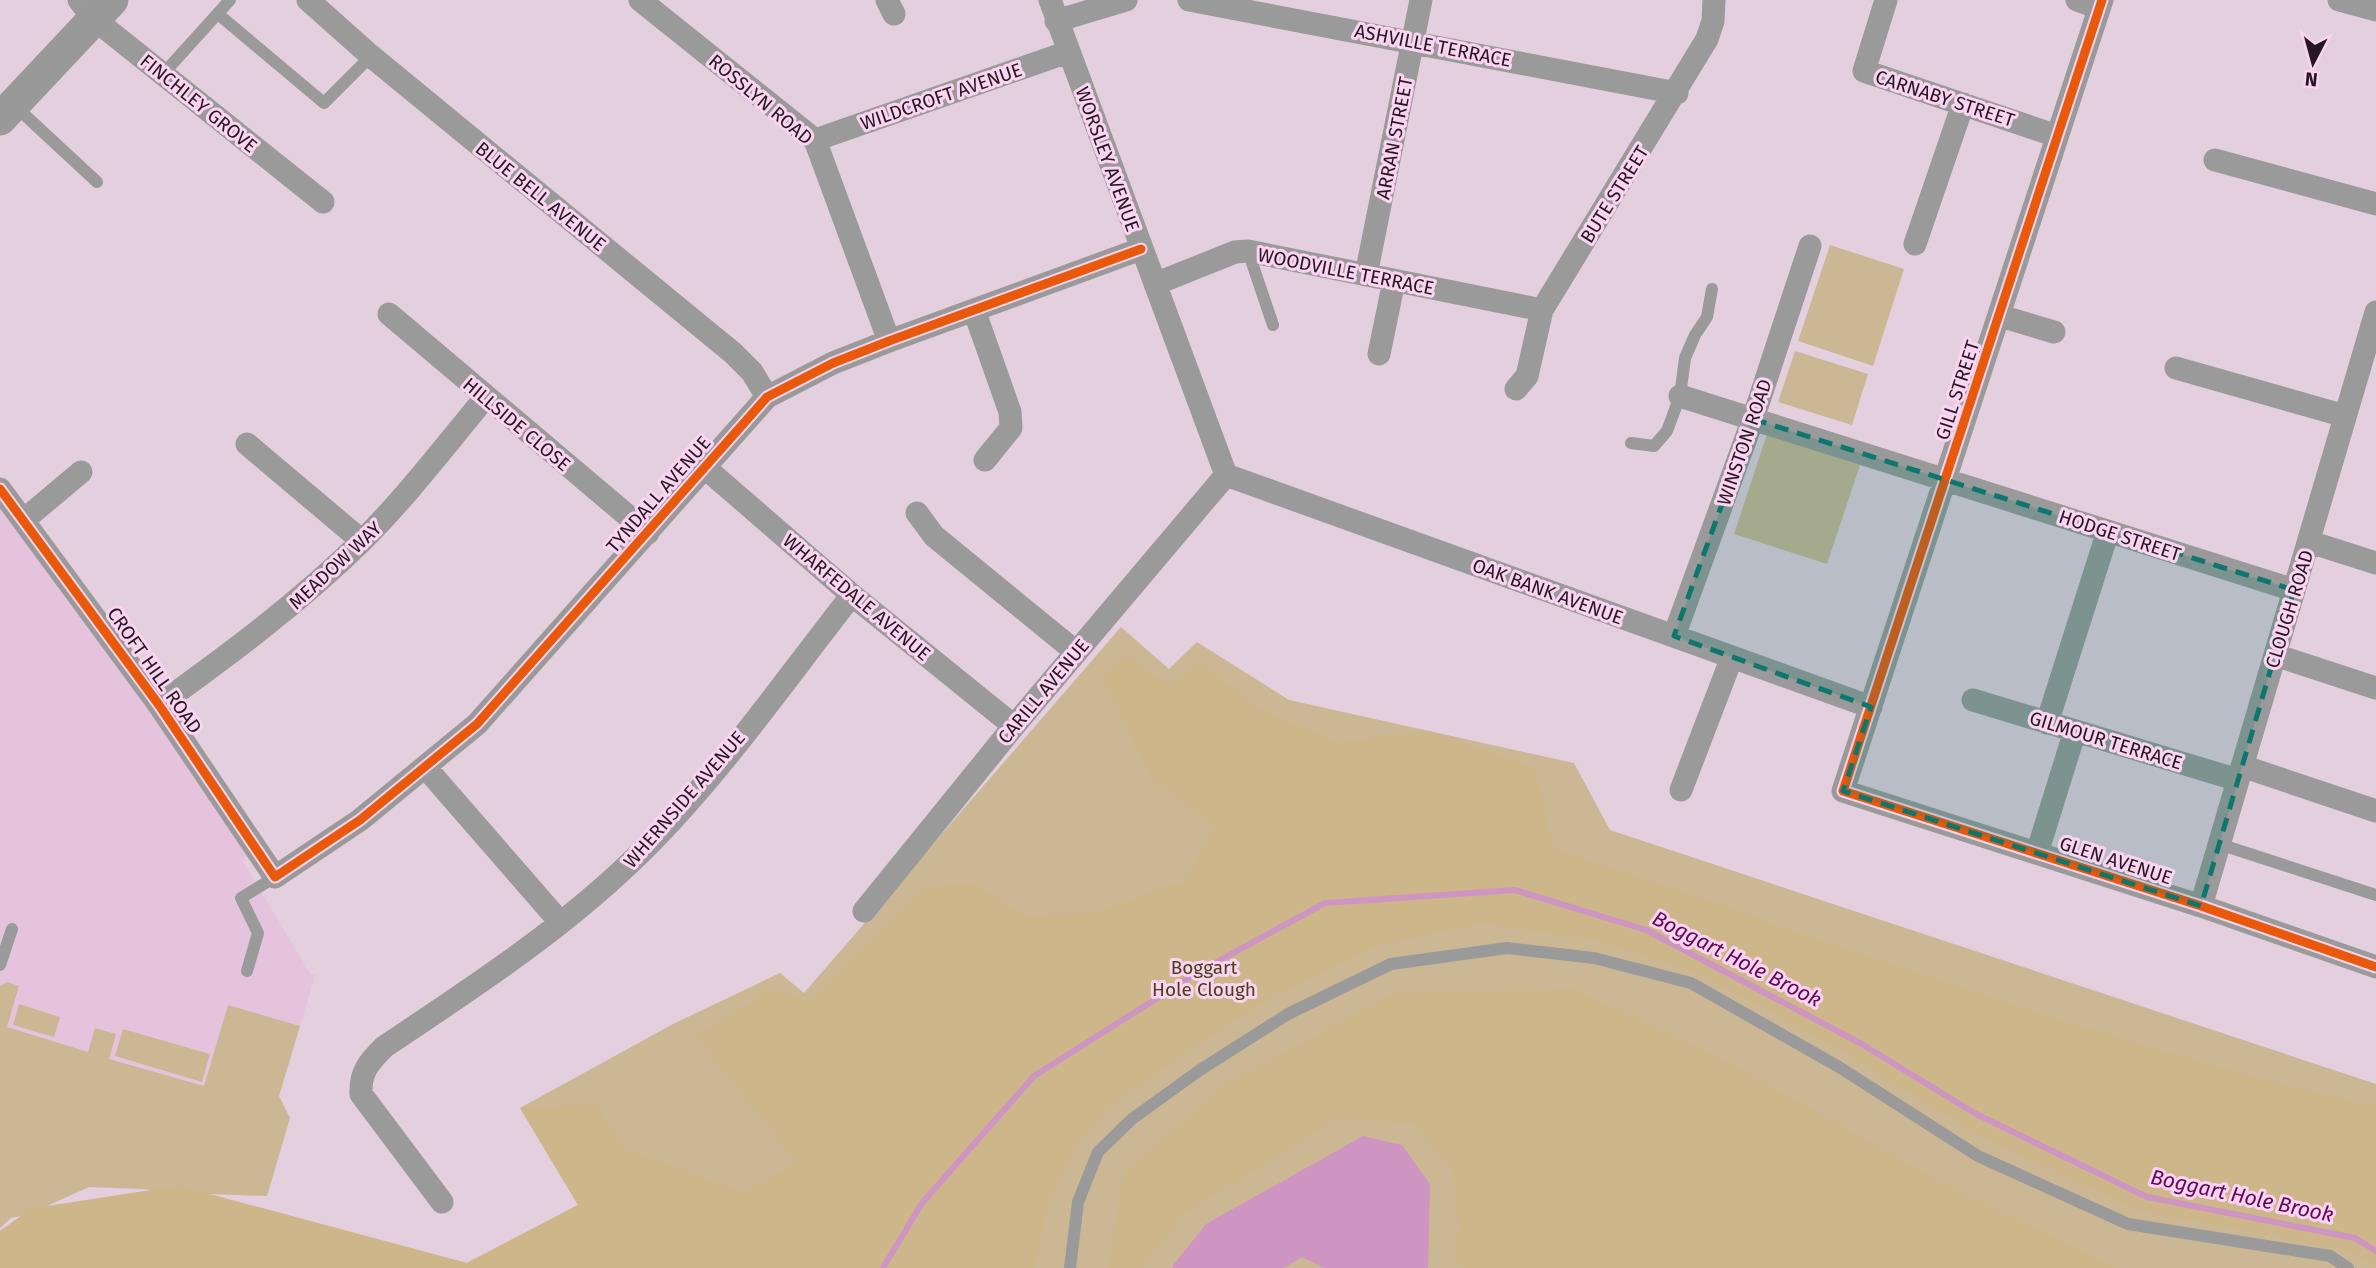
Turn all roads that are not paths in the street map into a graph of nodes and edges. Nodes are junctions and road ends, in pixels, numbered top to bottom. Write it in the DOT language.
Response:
graph roads {
  1 [pos="230,0"];
  2 [pos="308,0"];
  3 [pos="640,0"];
  4 [pos="1126,0"];
  5 [pos="1189,0"];
  6 [pos="1421,0"];
  7 [pos="1714,0"];
  8 [pos="1885,0"];
  9 [pos="2077,0"];
  10 [pos="2339,0"];
  11 [pos="2100,4"];
  12 [pos="95,6"];
  13 [pos="1053,10"];
  14 [pos="2376,10"];
  15 [pos="218,14"];
  16 [pos="1413,41"];
  17 [pos="1068,52"];
  18 [pos="371,56"];
  19 [pos="163,74"];
  20 [pos="1677,93"];
  21 [pos="1963,104"];
  22 [pos="7,112"];
  23 [pos="2057,136"];
  24 [pos="815,140"];
  25 [pos="2215,160"];
  26 [pos="97,182"];
  27 [pos="323,202"];
  28 [pos="2376,204"];
  29 [pos="1915,244"];
  30 [pos="1811,246"];
  31 [pos="1141,249"];
  32 [pos="1248,251"];
  33 [pos="1366,275"];
  34 [pos="1394,281"];
  35 [pos="1155,284"];
  36 [pos="1712,289"];
  37 [pos="974,310"];
  38 [pos="1542,310"];
  39 [pos="2376,312"];
  40 [pos="388,314"];
  41 [pos="2000,316"];
  42 [pos="1273,325"];
  43 [pos="2054,332"];
  44 [pos="889,341"];
  45 [pos="1379,354"];
  46 [pos="2176,368"];
  47 [pos="2366,381"];
  48 [pos="1516,389"];
  49 [pos="1680,396"];
  50 [pos="767,397"];
  51 [pos="485,398"];
  52 [pos="2345,416"];
  53 [pos="1753,419"];
  54 [pos="1631,443"];
  55 [pos="247,444"];
  56 [pos="985,460"];
  57 [pos="703,466"];
  58 [pos="81,472"];
  59 [pos="1226,475"];
  60 [pos="1945,480"];
  61 [pos="0,489"];
  62 [pos="917,513"];
  63 [pos="25,519"];
  64 [pos="2108,531"];
  65 [pos="648,533"];
  66 [pos="362,541"];
  67 [pos="2310,542"];
  68 [pos="2376,563"];
  69 [pos="2294,590"];
  70 [pos="852,596"];
  71 [pos="1674,636"];
  72 [pos="1076,652"];
  73 [pos="2275,655"];
  74 [pos="1732,657"];
  75 [pos="2376,688"];
  76 [pos="1973,700"];
  77 [pos="159,705"];
  78 [pos="1871,707"];
  79 [pos="2047,723"];
  80 [pos="1014,726"];
  81 [pos="2075,731"];
  82 [pos="426,768"];
  83 [pos="2240,773"];
  84 [pos="1681,790"];
  85 [pos="1843,791"];
  86 [pos="2376,811"];
  87 [pos="2219,844"];
  88 [pos="2037,853"];
  89 [pos="275,877"];
  90 [pos="2376,895"];
  91 [pos="2200,906"];
  92 [pos="864,911"];
  93 [pos="560,922"];
  94 [pos="12,929"];
  95 [pos="0,965"];
  96 [pos="2376,967"];
  97 [pos="247,971"];
  98 [pos="442,1202"];
  99 [pos="1070,1268"];
  100 [pos="2348,1268"];
  1 -- 15 [label="lane"];
  2 -- 18 [label="street, BLUE BELL AVENUE"];
  3 -- 24 [label="street, ROSSLYN ROAD"];
  4 -- 13 [label="street"];
  5 -- 16 [label="street, ASHVILLE TERRACE"];
  6 -- 16 [label="street, ARRAN STREET"];
  7 -- 20 [label="street, BUTE STREET"];
  8 -- 21 [label="street, CARNABY STREET"];
  9 -- 11 [label="street"];
  10 -- 14 [label="street"];
  11 -- 23 [label="street, GILL STREET"];
  12 -- 19 [label="street, FINCHLEY GROVE"];
  12 -- 22 [label="street"];
  13 -- 17 [label="street, WORSLEY AVENUE"];
  15 -- 18 [label="lane"];
  15 -- 19 [label="lane"];
  16 -- 20 [label="street, ASHVILLE TERRACE"];
  16 -- 33 [label="street, ARRAN STREET"];
  17 -- 24 [label="street, WILDCROFT AVENUE"];
  17 -- 31 [label="street, WORSLEY AVENUE"];
  18 -- 50 [label="street, BLUE BELL AVENUE"];
  19 -- 27 [label="street, FINCHLEY GROVE"];
  20 -- 38 [label="street, BUTE STREET"];
  21 -- 23 [label="street, CARNABY STREET"];
  21 -- 29 [label="street"];
  22 -- 26 [label="lane"];
  23 -- 41 [label="street, GILL STREET"];
  24 -- 44 [label="street, ROSSLYN ROAD"];
  25 -- 28 [label="street"];
  30 -- 53 [label="street, WINSTON ROAD"];
  31 -- 35 [label="street, WORSLEY AVENUE"];
  31 -- 37 [label="street, TYNDALL AVENUE"];
  32 -- 33 [label="street, WOODVILLE TERRACE"];
  32 -- 35 [label="street, WOODVILLE TERRACE"];
  32 -- 42 [label="lane"];
  33 -- 34 [label="street, WOODVILLE TERRACE"];
  34 -- 38 [label="street, WOODVILLE TERRACE"];
  34 -- 45 [label="street"];
  35 -- 59 [label="street, WORSLEY AVENUE"];
  36 -- 49 [label="lane"];
  37 -- 44 [label="street, TYNDALL AVENUE"];
  37 -- 56 [label="street"];
  38 -- 48 [label="street, BUTE STREET"];
  39 -- 47 [label="street, CLOUGH ROAD"];
  40 -- 51 [label="street, HILLSIDE CLOSE"];
  41 -- 43 [label="street"];
  41 -- 60 [label="street, GILL STREET"];
  44 -- 50 [label="street, TYNDALL AVENUE"];
  46 -- 52 [label="street"];
  47 -- 52 [label="street, CLOUGH ROAD"];
  49 -- 53 [label="street, HODGE STREET"];
  49 -- 54 [label="lane"];
  50 -- 57 [label="street, TYNDALL AVENUE"];
  51 -- 65 [label="street, HILLSIDE CLOSE"];
  51 -- 66 [label="street, MEADOW WAY"];
  52 -- 67 [label="street, CLOUGH ROAD"];
  53 -- 60 [label="street, HODGE STREET"];
  53 -- 71 [label="street, WINSTON ROAD"];
  55 -- 66 [label="street"];
  57 -- 65 [label="street, TYNDALL AVENUE"];
  57 -- 70 [label="street, WHARFEDALE AVENUE"];
  58 -- 63 [label="street"];
  59 -- 71 [label="street, OAK BANK AVENUE"];
  59 -- 72 [label="street, CARILL AVENUE"];
  60 -- 64 [label="street, HODGE STREET"];
  60 -- 78 [label="street, GILL STREET"];
  61 -- 63 [label="street, CROFT HILL ROAD"];
  62 -- 72 [label="street"];
  63 -- 77 [label="street, CROFT HILL ROAD"];
  64 -- 69 [label="street, HODGE STREET"];
  64 -- 79 [label="street"];
  65 -- 82 [label="street, TYNDALL AVENUE"];
  66 -- 77 [label="street, MEADOW WAY"];
  67 -- 68 [label="street"];
  67 -- 69 [label="street, CLOUGH ROAD"];
  69 -- 73 [label="street, CLOUGH ROAD"];
  70 -- 80 [label="street, WHARFEDALE AVENUE"];
  70 -- 93 [label="street, WHERNSIDE AVENUE"];
  71 -- 74 [label="street, OAK BANK AVENUE"];
  72 -- 80 [label="street, CARILL AVENUE"];
  73 -- 75 [label="street"];
  73 -- 83 [label="street, CLOUGH ROAD"];
  74 -- 78 [label="street, OAK BANK AVENUE"];
  74 -- 84 [label="street"];
  76 -- 79 [label="street, GILMOUR TERRACE"];
  77 -- 89 [label="street, CROFT HILL ROAD"];
  78 -- 85 [label="street, GILL STREET"];
  79 -- 81 [label="street, GILMOUR TERRACE"];
  80 -- 92 [label="street, CARILL AVENUE"];
  81 -- 83 [label="street, GILMOUR TERRACE"];
  81 -- 88 [label="street"];
  82 -- 89 [label="street, TYNDALL AVENUE"];
  82 -- 93 [label="street"];
  83 -- 86 [label="street, GILMOUR TERRACE"];
  83 -- 87 [label="street, CLOUGH ROAD"];
  85 -- 88 [label="street, GLEN AVENUE"];
  87 -- 90 [label="lane"];
  87 -- 91 [label="street, CLOUGH ROAD"];
  88 -- 91 [label="street, GLEN AVENUE"];
  89 -- 97 [label="lane"];
  91 -- 96 [label="street, GLEN AVENUE"];
  93 -- 98 [label="street, WHERNSIDE AVENUE"];
  94 -- 95 [label="lane"];
  99 -- 100 [label="lane"];
}
